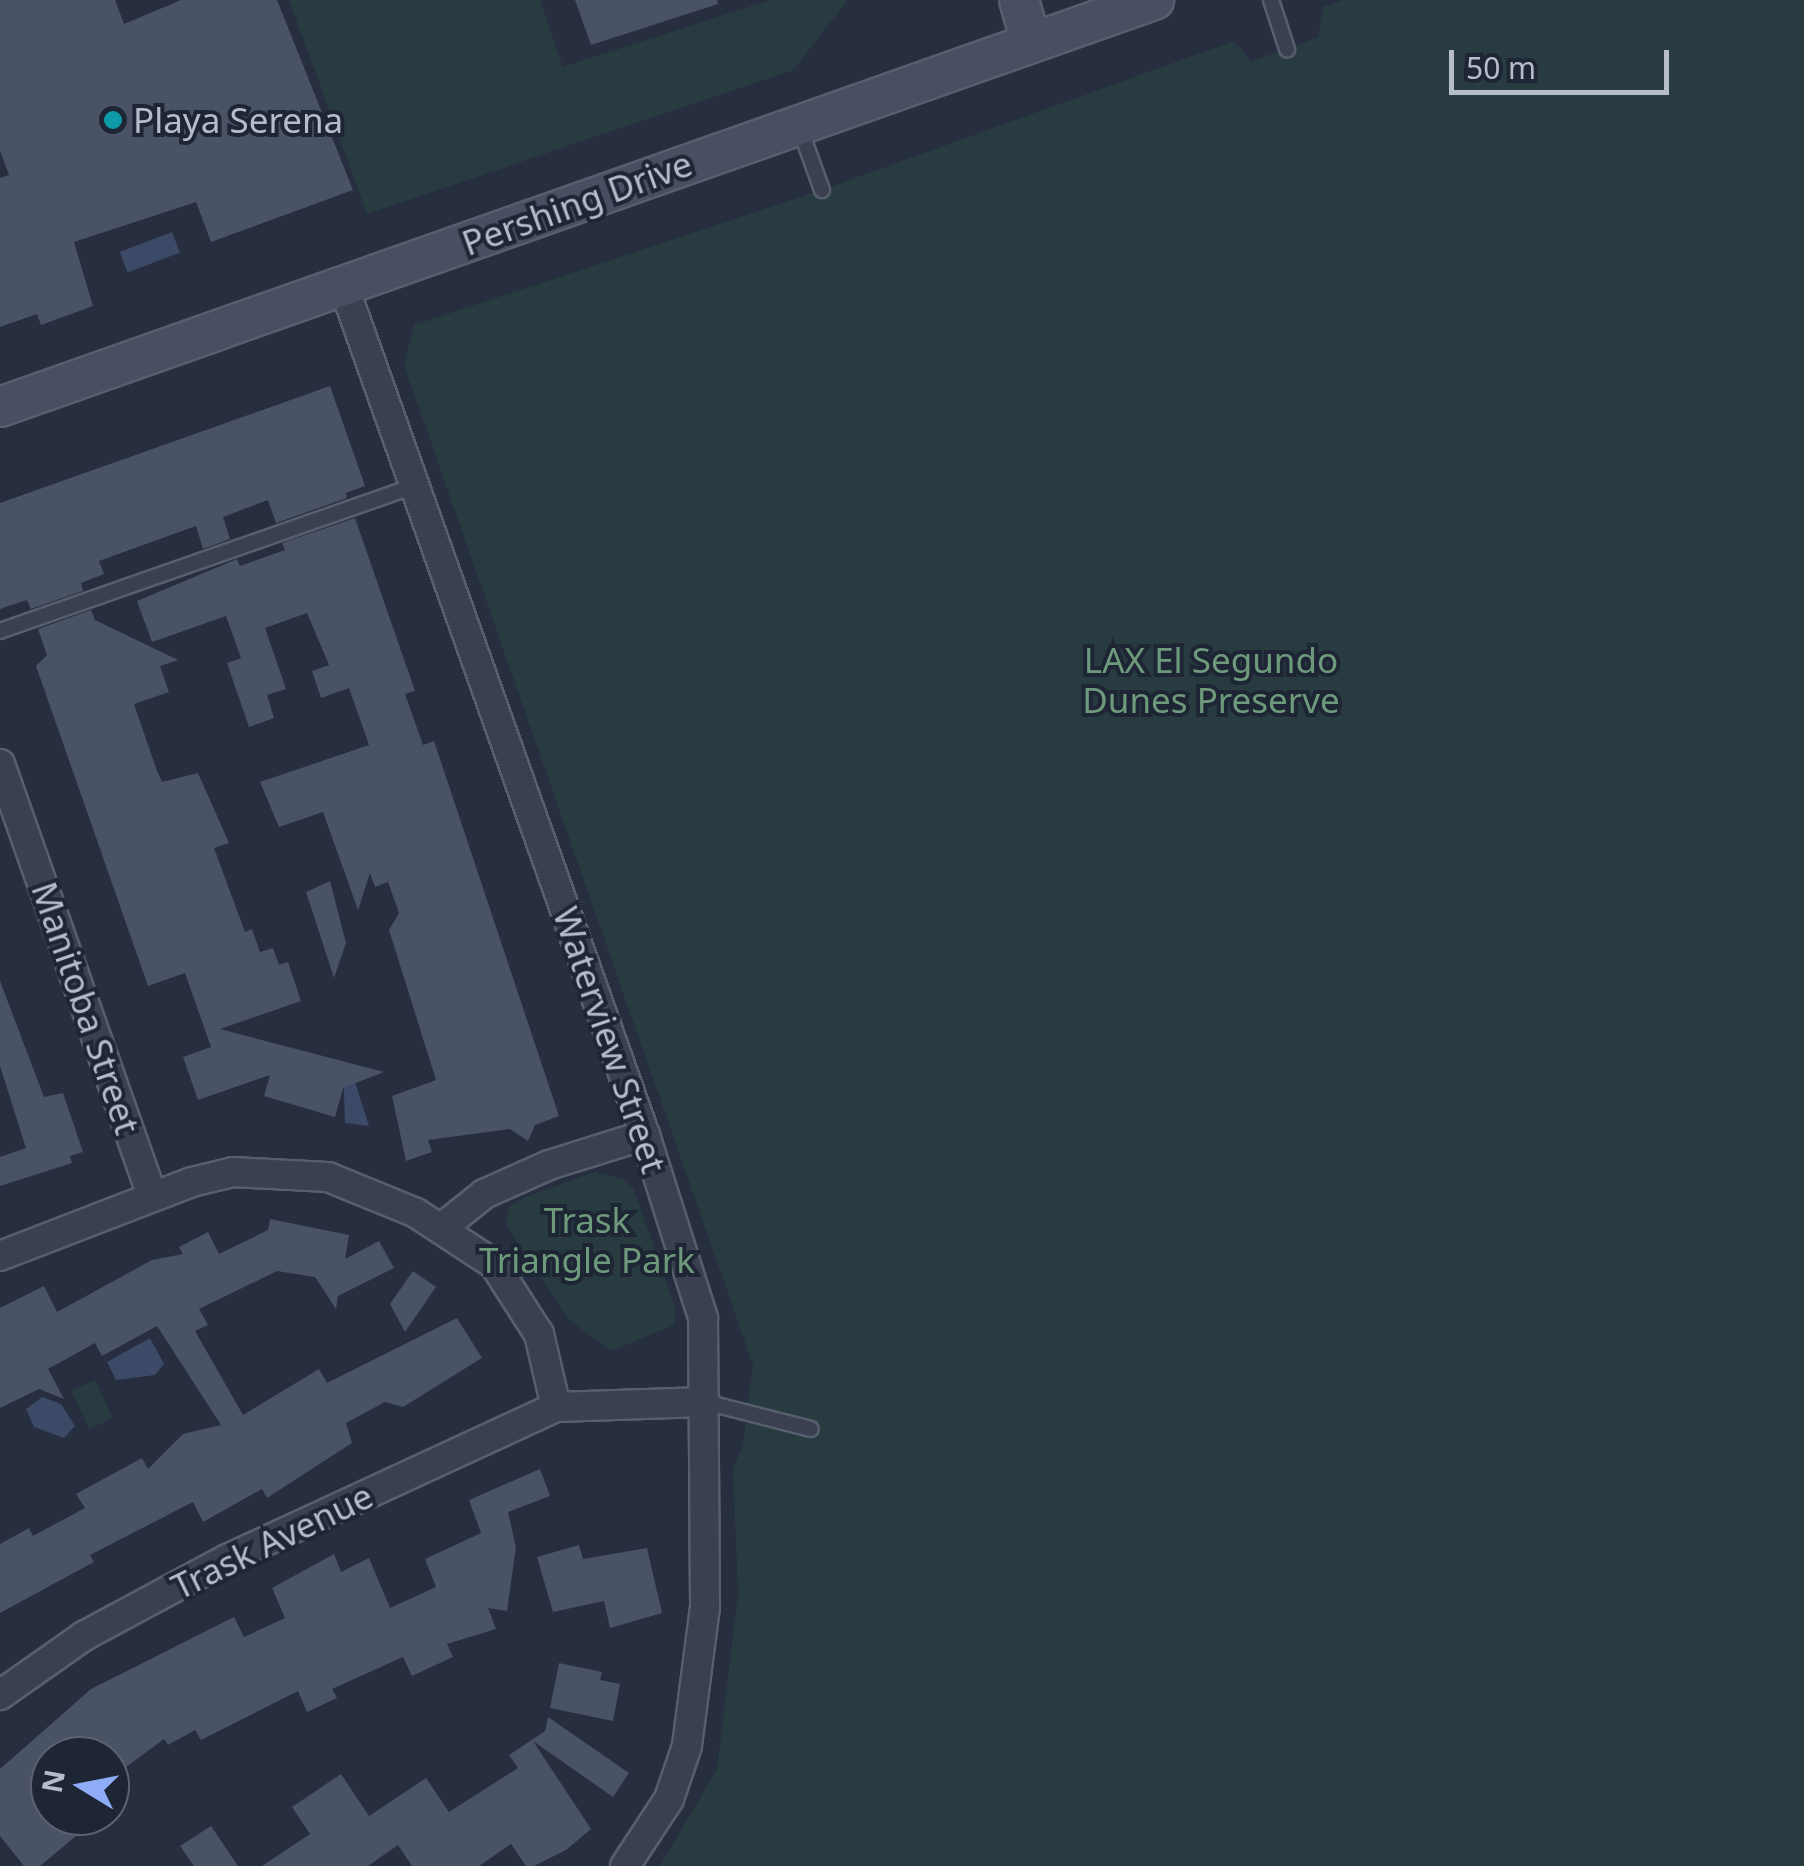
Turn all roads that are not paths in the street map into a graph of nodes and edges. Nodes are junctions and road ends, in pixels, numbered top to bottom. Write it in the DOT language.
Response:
graph roads {
  1 [pos="1019,0"];
  2 [pos="1154,0"];
  3 [pos="1271,0"];
  4 [pos="1071,13"];
  5 [pos="1031,42"];
  6 [pos="1287,49"];
  7 [pos="799,125"];
  8 [pos="822,190"];
  9 [pos="344,288"];
  10 [pos="0,407"];
  11 [pos="414,486"];
  12 [pos="0,631"];
  13 [pos="0,764"];
  14 [pos="645,1135"];
  15 [pos="152,1196"];
  16 [pos="443,1227"];
  17 [pos="0,1256"];
  18 [pos="704,1402"];
  19 [pos="556,1407"];
  20 [pos="810,1429"];
  21 [pos="0,1695"];
  22 [pos="625,1866"];
  1 -- 5 [label="main road"];
  2 -- 4 [label="main road, Pershing Drive"];
  3 -- 6 [label="lane"];
  4 -- 5 [label="main road, Pershing Drive"];
  5 -- 7 [label="main road, Pershing Drive"];
  7 -- 8 [label="lane"];
  7 -- 9 [label="main road, Pershing Drive"];
  9 -- 10 [label="main road, Pershing Drive"];
  9 -- 11 [label="street, Waterview Street"];
  11 -- 12 [label="lane"];
  11 -- 14 [label="street, Waterview Street"];
  13 -- 15 [label="street, Manitoba Street"];
  14 -- 16 [label="street"];
  14 -- 18 [label="street, Waterview Street"];
  15 -- 16 [label="street"];
  15 -- 17 [label="street"];
  16 -- 19 [label="street"];
  18 -- 19 [label="street"];
  18 -- 20 [label="lane"];
  18 -- 22 [label="street, Waterview Street"];
  19 -- 21 [label="street, Trask Avenue"];
}
